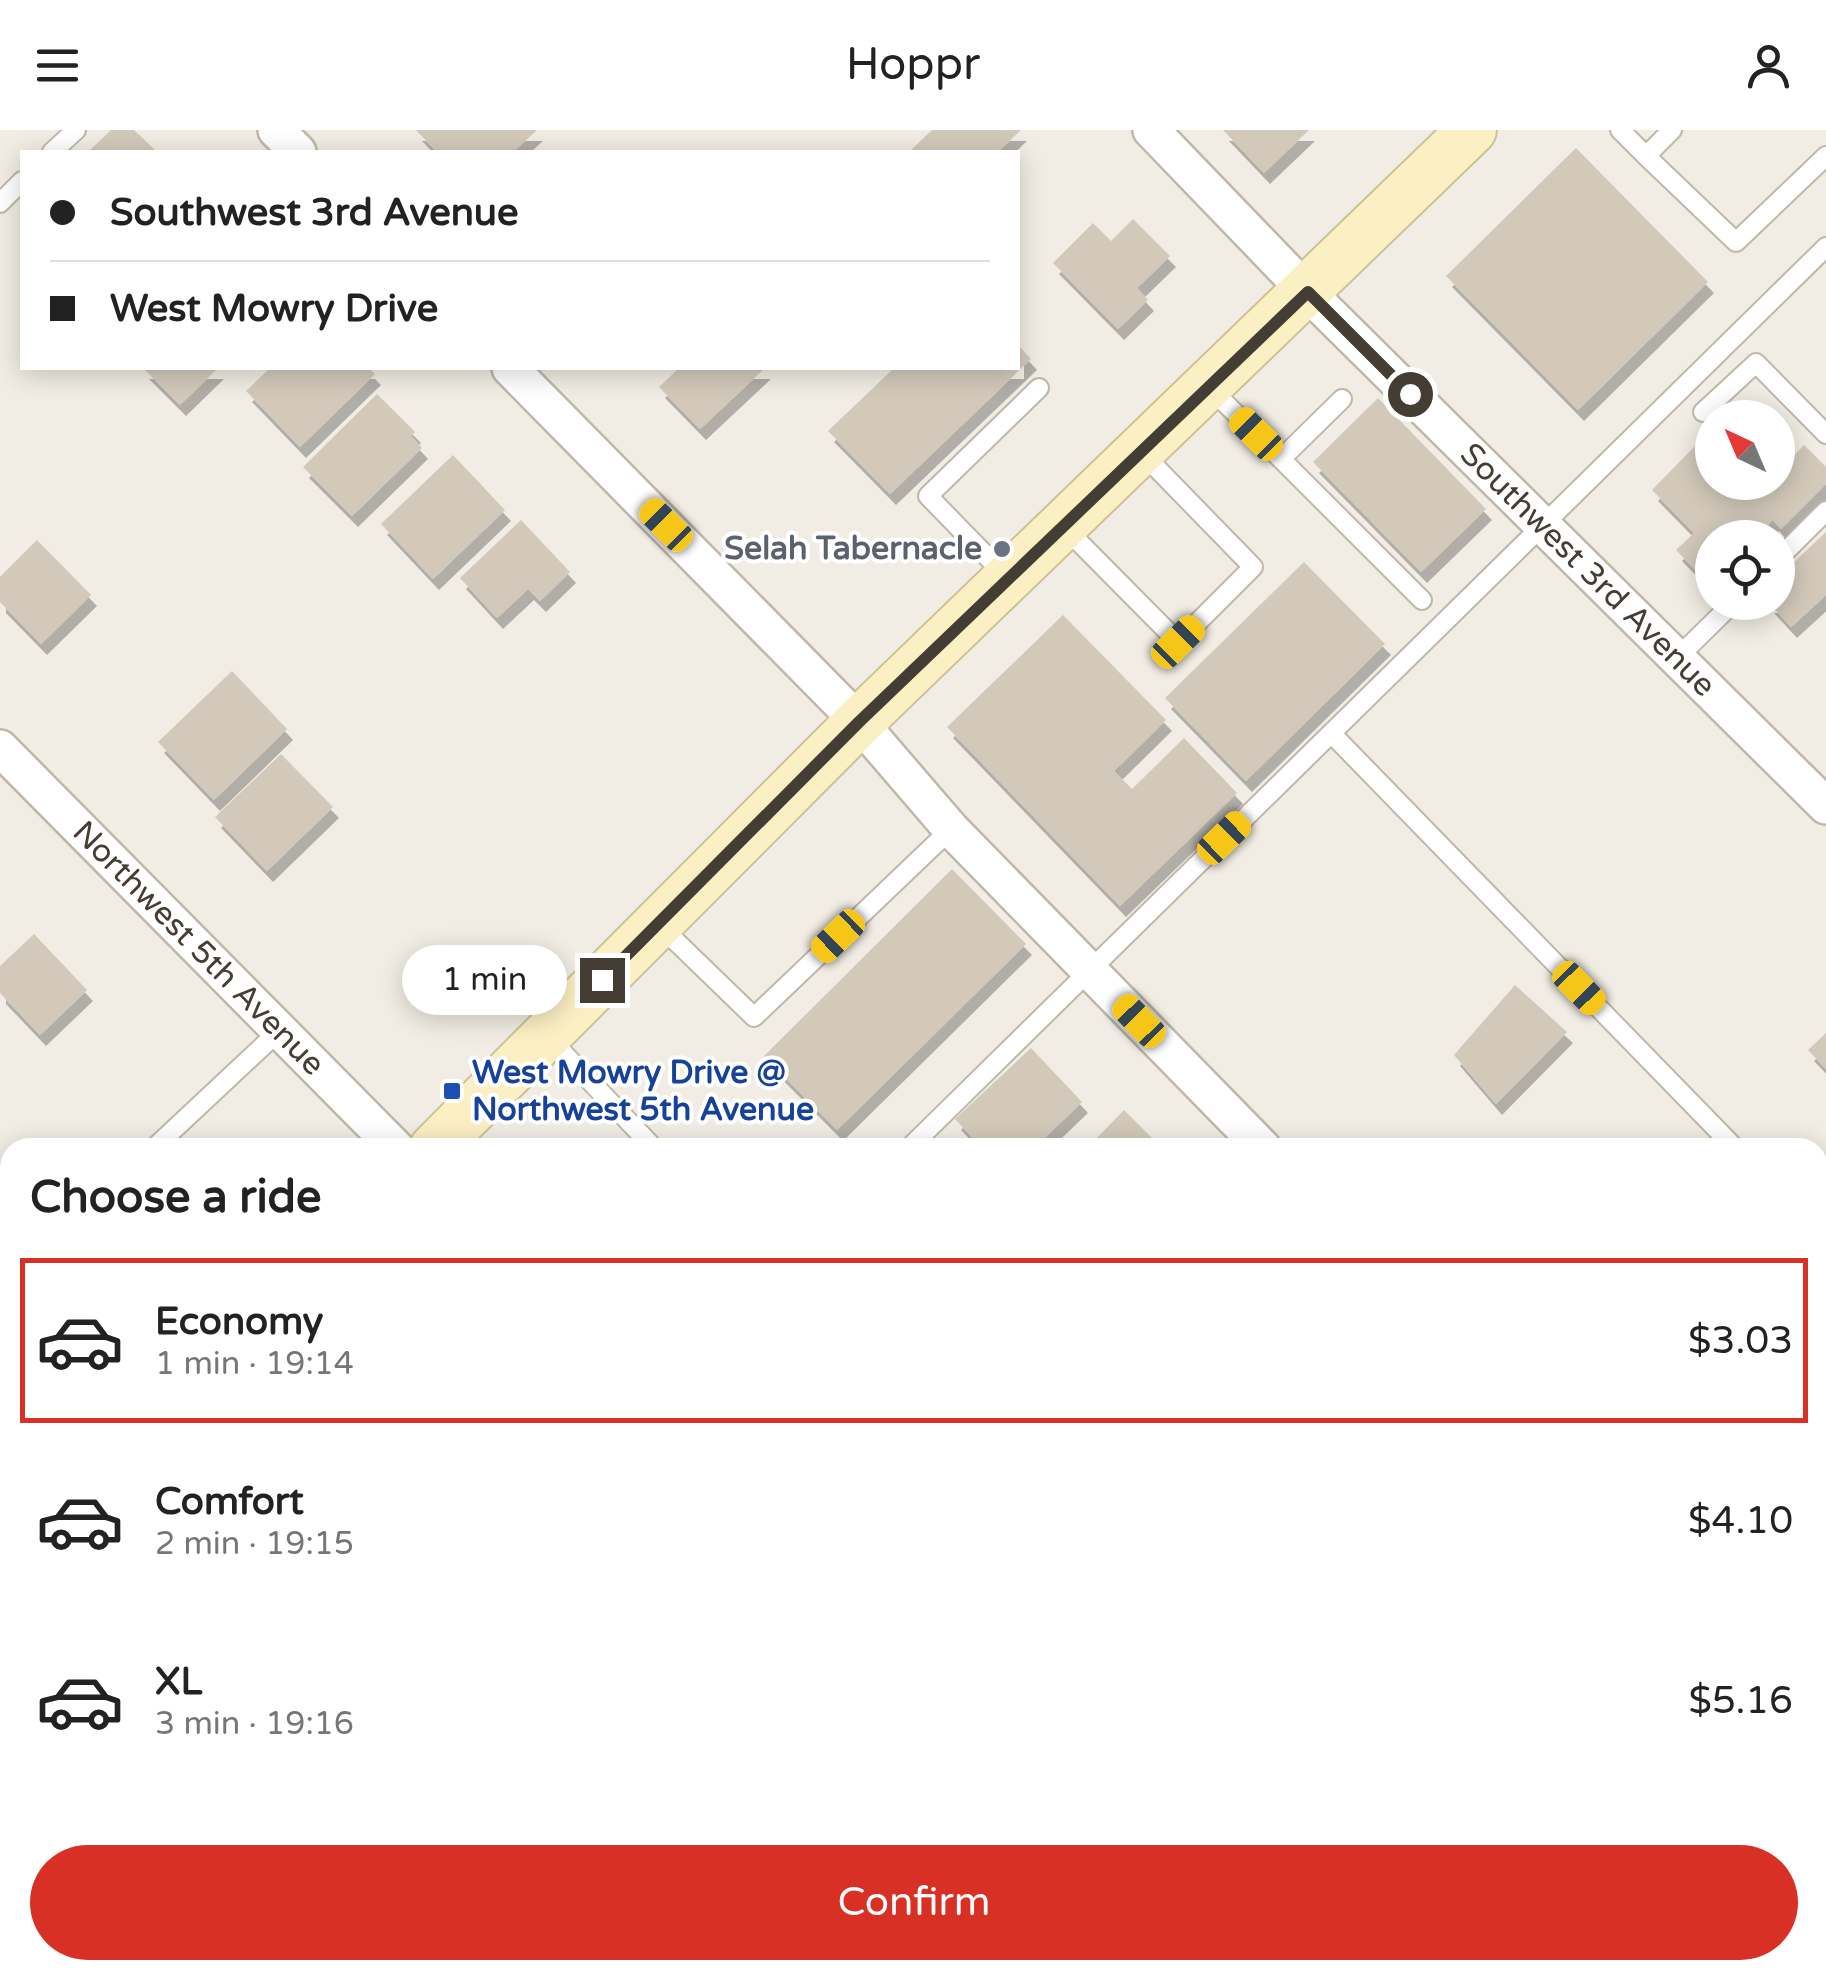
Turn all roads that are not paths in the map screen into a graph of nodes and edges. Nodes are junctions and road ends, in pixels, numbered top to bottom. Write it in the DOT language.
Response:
graph roads {
  1 [pos="76,130"];
  2 [pos="276,130"];
  3 [pos="1151,130"];
  4 [pos="1472,130"];
  5 [pos="1620,130"];
  6 [pos="1672,130"];
  7 [pos="54,150"];
  8 [pos="296,150"];
  9 [pos="1646,156"];
  10 [pos="1826,156"];
  11 [pos="20,183"];
  12 [pos="0,203"];
  13 [pos="1826,247"];
  14 [pos="1308,292"];
  15 [pos="512,370"];
  16 [pos="1208,386"];
  17 [pos="1039,388"];
  18 [pos="1342,399"];
  19 [pos="1716,400"];
  20 [pos="1792,400"];
  21 [pos="1795,403"];
  22 [pos="1826,434"];
  23 [pos="1140,452"];
  24 [pos="1281,459"];
  25 [pos="1826,512"];
  26 [pos="1543,525"];
  27 [pos="1063,526"];
  28 [pos="1795,542"];
  29 [pos="1008,578"];
  30 [pos="1422,600"];
  31 [pos="1716,620"];
  32 [pos="1677,658"];
  33 [pos="859,722"];
  34 [pos="1331,733"];
  35 [pos="0,748"];
  36 [pos="1826,806"];
  37 [pos="952,829"];
  38 [pos="658,924"];
  39 [pos="1090,970"];
  40 [pos="280,1030"];
  41 [pos="546,1035"];
  42 [pos="165,1138"];
  43 [pos="386,1138"];
  44 [pos="444,1138"];
  45 [pos="644,1138"];
  46 [pos="919,1138"];
  47 [pos="1253,1138"];
  48 [pos="1726,1138"];
  1 -- 7 [label="lane"];
  2 -- 8 [label="street"];
  3 -- 14 [label="street, Southwest 3rd Avenue"];
  4 -- 14 [label="street"];
  5 -- 9 [label="lane"];
  6 -- 9 [label="lane"];
  9 -- 10 [label="lane"];
  11 -- 12 [label="lane"];
  13 -- 26 [label="lane"];
  14 -- 16 [label="street"];
  14 -- 26 [label="street, Southwest 3rd Avenue"];
  15 -- 33 [label="street"];
  16 -- 23 [label="street"];
  16 -- 24 [label="lane"];
  17 -- 29 [label="lane"];
  18 -- 24 [label="lane"];
  19 -- 20 [label="lane"];
  21 -- 22 [label="lane"];
  23 -- 27 [label="street"];
  23 -- 27 [label="lane"];
  24 -- 30 [label="lane"];
  25 -- 28 [label="lane"];
  26 -- 32 [label="street, Southwest 3rd Avenue"];
  26 -- 34 [label="lane"];
  27 -- 29 [label="street"];
  29 -- 33 [label="street"];
  31 -- 32 [label="lane"];
  32 -- 36 [label="street, Southwest 3rd Avenue"];
  33 -- 37 [label="street"];
  33 -- 38 [label="street"];
  34 -- 39 [label="lane"];
  34 -- 48 [label="lane"];
  35 -- 40 [label="street, Northwest 5th Avenue"];
  37 -- 38 [label="lane"];
  37 -- 39 [label="street"];
  38 -- 41 [label="street"];
  39 -- 46 [label="lane"];
  39 -- 47 [label="street"];
  40 -- 42 [label="lane"];
  40 -- 43 [label="street, Northwest 5th Avenue"];
  41 -- 44 [label="street"];
  41 -- 45 [label="lane"];
}
